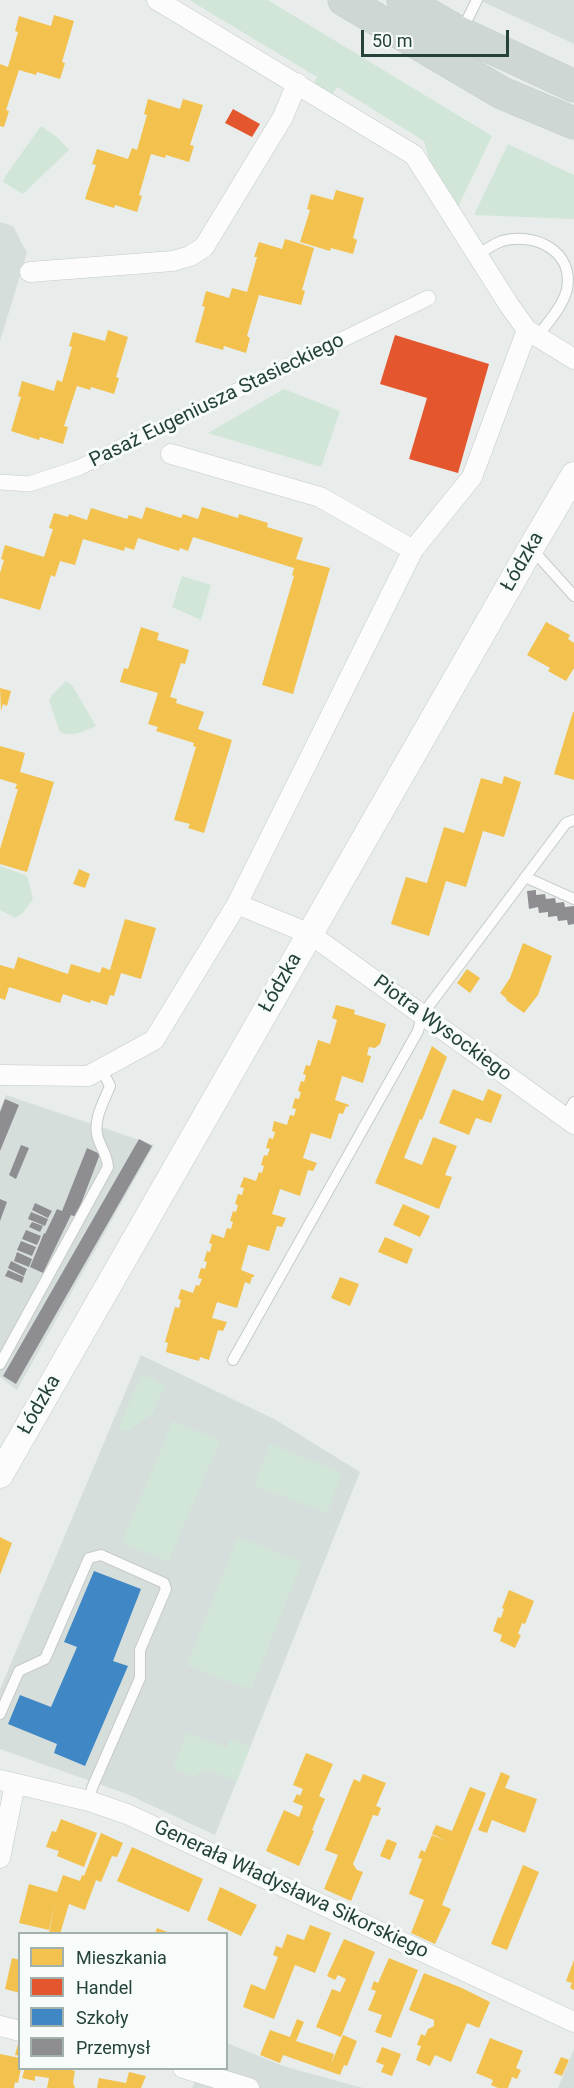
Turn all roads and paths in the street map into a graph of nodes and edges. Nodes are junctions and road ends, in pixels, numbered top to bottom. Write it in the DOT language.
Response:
graph roads {
  1 [pos="157,0"];
  2 [pos="344,0"];
  3 [pos="403,0"];
  4 [pos="477,0"];
  5 [pos="460,33"];
  6 [pos="297,83"];
  7 [pos="574,86"];
  8 [pos="574,123"];
  9 [pos="478,255"];
  10 [pos="30,272"];
  11 [pos="428,298"];
  12 [pos="532,333"];
  13 [pos="574,359"];
  14 [pos="171,454"];
  15 [pos="574,465"];
  16 [pos="0,482"];
  17 [pos="568,483"];
  18 [pos="531,548"];
  19 [pos="413,550"];
  20 [pos="574,596"];
  21 [pos="574,820"];
  22 [pos="525,877"];
  23 [pos="574,899"];
  24 [pos="237,904"];
  25 [pos="310,934"];
  26 [pos="422,1015"];
  27 [pos="101,1068"];
  28 [pos="0,1075"];
  29 [pos="571,1114"];
  30 [pos="233,1360"];
  31 [pos="0,1364"];
  32 [pos="0,1475"];
  33 [pos="0,1714"];
  34 [pos="8,1782"];
  35 [pos="89,1800"];
  36 [pos="0,1858"];
  37 [pos="574,2022"];
  38 [pos="0,2026"];
  39 [pos="18,2030"];
  40 [pos="190,2070"];
  41 [pos="249,2088"];
  1 -- 6 [label="street"];
  2 -- 8 [label="main road"];
  3 -- 5 [label="main road"];
  4 -- 5 [label="lane"];
  5 -- 7 [label="main road"];
  6 -- 9 [label="street"];
  6 -- 10 [label="street"];
  9 -- 12 [label="street"];
  9 -- 12 [label="lane"];
  11 -- 16 [label="street, Pasaż Eugeniusza Stasieckiego"];
  12 -- 13 [label="street"];
  12 -- 19 [label="street"];
  14 -- 19 [label="street"];
  15 -- 17 [label="street, Łódzka"];
  17 -- 18 [label="street, Łódzka"];
  18 -- 20 [label="lane"];
  18 -- 25 [label="street, Łódzka"];
  19 -- 24 [label="street"];
  21 -- 22 [label="lane"];
  22 -- 23 [label="lane"];
  22 -- 26 [label="lane"];
  24 -- 25 [label="street, Piotra Wysockiego"];
  24 -- 27 [label="street"];
  25 -- 26 [label="street, Piotra Wysockiego"];
  25 -- 32 [label="street, Łódzka"];
  26 -- 29 [label="street, Piotra Wysockiego"];
  26 -- 30 [label="lane"];
  27 -- 28 [label="street"];
  27 -- 31 [label="lane"];
  33 -- 35 [label="lane"];
  34 -- 35 [label="street, Generała Władysława Sikorskiego"];
  34 -- 36 [label="street"];
  35 -- 37 [label="street, Generała Władysława Sikorskiego"];
  38 -- 39 [label="street"];
  40 -- 41 [label="street"];
}
